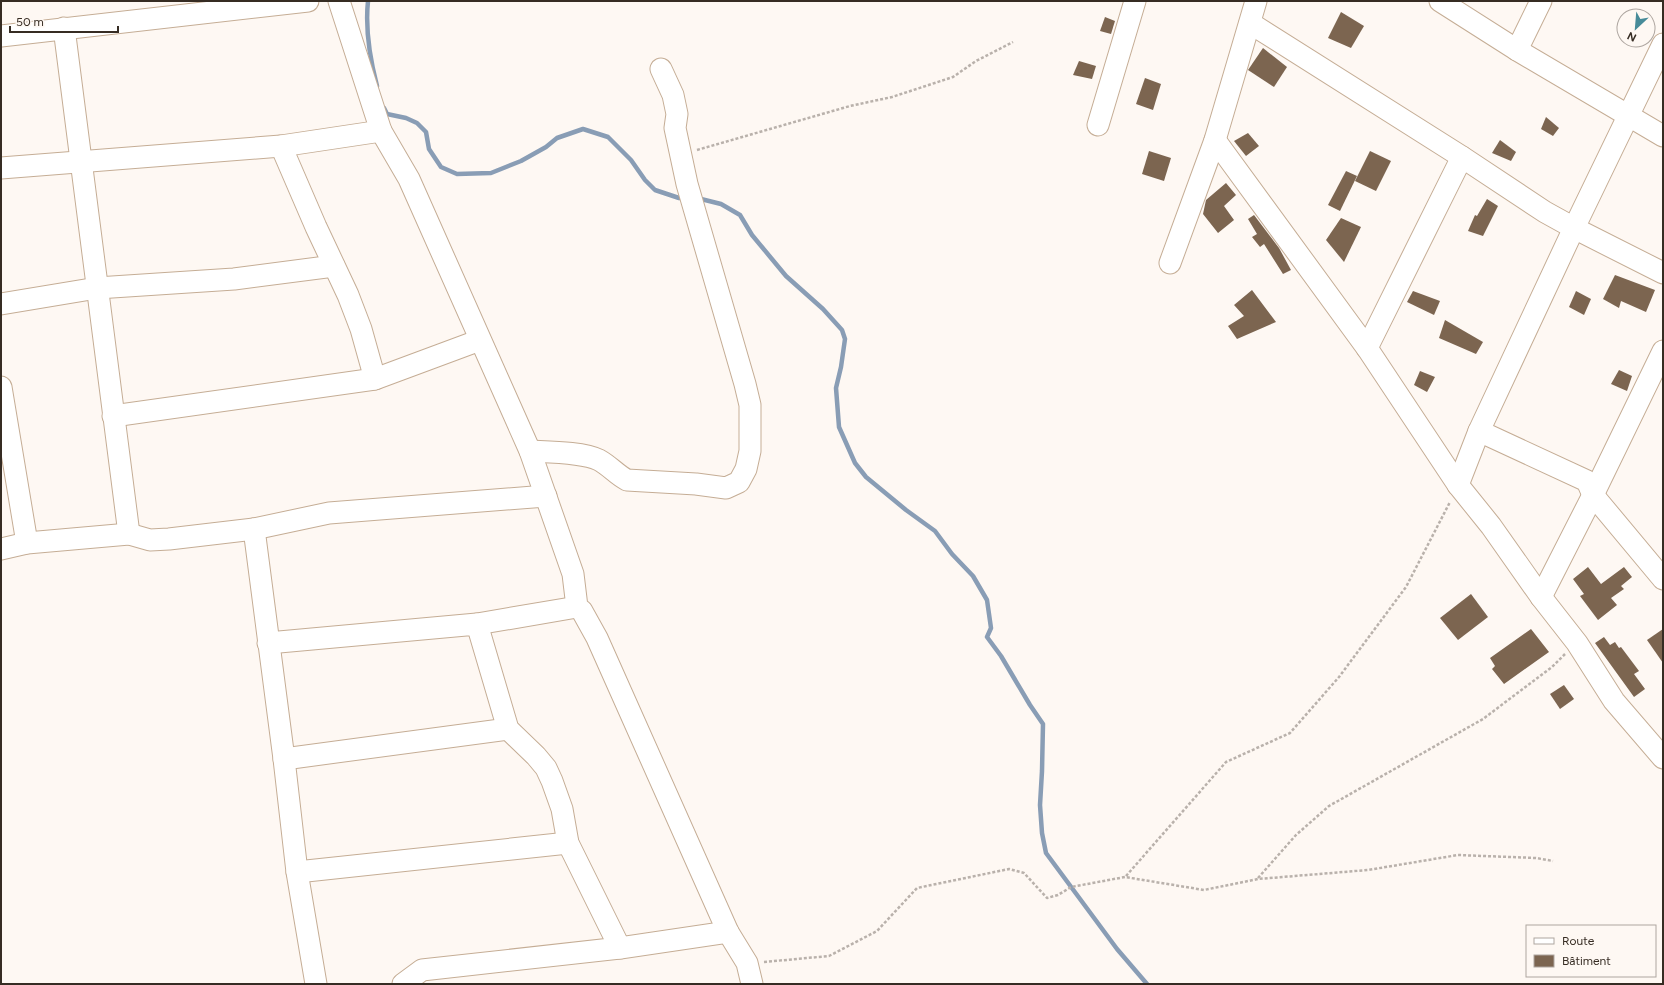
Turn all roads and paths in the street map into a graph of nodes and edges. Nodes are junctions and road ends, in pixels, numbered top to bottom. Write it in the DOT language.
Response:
graph roads {
  1 [pos="308,1"];
  2 [pos="339,1"];
  3 [pos="1135,1"];
  4 [pos="1256,1"];
  5 [pos="1440,1"];
  6 [pos="1541,1"];
  7 [pos="1250,23"];
  8 [pos="64,28"];
  9 [pos="1,36"];
  10 [pos="1013,42"];
  11 [pos="1663,44"];
  12 [pos="1517,50"];
  13 [pos="661,69"];
  14 [pos="1629,116"];
  15 [pos="1098,125"];
  16 [pos="381,131"];
  17 [pos="1663,136"];
  18 [pos="1215,140"];
  19 [pos="281,146"];
  20 [pos="681,154"];
  21 [pos="1462,157"];
  22 [pos="80,163"];
  23 [pos="1,168"];
  24 [pos="1574,228"];
  25 [pos="1170,263"];
  26 [pos="334,266"];
  27 [pos="1663,273"];
  28 [pos="97,288"];
  29 [pos="1,304"];
  30 [pos="480,340"];
  31 [pos="1367,348"];
  32 [pos="1663,351"];
  33 [pos="375,379"];
  34 [pos="1,387"];
  35 [pos="113,416"];
  36 [pos="1479,431"];
  37 [pos="530,451"];
  38 [pos="1458,485"];
  39 [pos="1593,495"];
  40 [pos="546,496"];
  41 [pos="254,529"];
  42 [pos="129,534"];
  43 [pos="27,543"];
  44 [pos="1,549"];
  45 [pos="1663,579"];
  46 [pos="1541,597"];
  47 [pos="577,607"];
  48 [pos="477,624"];
  49 [pos="1577,643"];
  50 [pos="268,644"];
  51 [pos="508,729"];
  52 [pos="1663,758"];
  53 [pos="284,759"];
  54 [pos="568,843"];
  55 [pos="1553,861"];
  56 [pos="297,872"];
  57 [pos="1125,877"];
  58 [pos="1258,878"];
  59 [pos="728,932"];
  60 [pos="620,948"];
  61 [pos="747,963"];
  62 [pos="423,977"];
  63 [pos="316,984"];
  64 [pos="403,984"];
  65 [pos="752,984"];
  1 -- 8 [label="street"];
  2 -- 16 [label="street"];
  3 -- 15 [label="street"];
  4 -- 7 [label="street"];
  5 -- 12 [label="street"];
  6 -- 12 [label="street"];
  7 -- 18 [label="street"];
  7 -- 21 [label="street"];
  8 -- 9 [label="street"];
  8 -- 22 [label="street"];
  10 -- 20 [label="path"];
  11 -- 14 [label="street"];
  12 -- 14 [label="street"];
  13 -- 20 [label="street"];
  14 -- 17 [label="street"];
  14 -- 24 [label="street"];
  16 -- 19 [label="street"];
  16 -- 30 [label="street"];
  18 -- 25 [label="street"];
  18 -- 31 [label="street"];
  19 -- 22 [label="street"];
  19 -- 26 [label="street"];
  20 -- 37 [label="street"];
  21 -- 24 [label="street"];
  21 -- 31 [label="street"];
  22 -- 23 [label="street"];
  22 -- 28 [label="street"];
  24 -- 27 [label="street"];
  24 -- 36 [label="street"];
  26 -- 28 [label="street"];
  26 -- 33 [label="street"];
  28 -- 29 [label="street"];
  28 -- 35 [label="street"];
  30 -- 33 [label="street"];
  30 -- 37 [label="street"];
  31 -- 38 [label="street"];
  32 -- 39 [label="street"];
  33 -- 35 [label="street"];
  34 -- 43 [label="street"];
  35 -- 42 [label="street"];
  36 -- 38 [label="street"];
  36 -- 39 [label="street"];
  37 -- 40 [label="street"];
  38 -- 46 [label="street"];
  38 -- 57 [label="path"];
  39 -- 45 [label="street"];
  39 -- 46 [label="street"];
  40 -- 41 [label="street"];
  40 -- 47 [label="street"];
  41 -- 42 [label="street"];
  41 -- 50 [label="street"];
  42 -- 43 [label="street"];
  43 -- 44 [label="street"];
  46 -- 49 [label="street"];
  47 -- 48 [label="street"];
  47 -- 59 [label="street"];
  48 -- 50 [label="street"];
  48 -- 51 [label="street"];
  49 -- 52 [label="street"];
  49 -- 58 [label="path"];
  50 -- 53 [label="street"];
  51 -- 53 [label="street"];
  51 -- 54 [label="street"];
  53 -- 56 [label="street"];
  54 -- 56 [label="street"];
  54 -- 60 [label="street"];
  55 -- 58 [label="path"];
  56 -- 63 [label="street"];
  57 -- 58 [label="path"];
  57 -- 61 [label="path"];
  59 -- 60 [label="street"];
  59 -- 61 [label="street"];
  60 -- 62 [label="street"];
  61 -- 65 [label="street"];
  62 -- 64 [label="street"];
}
